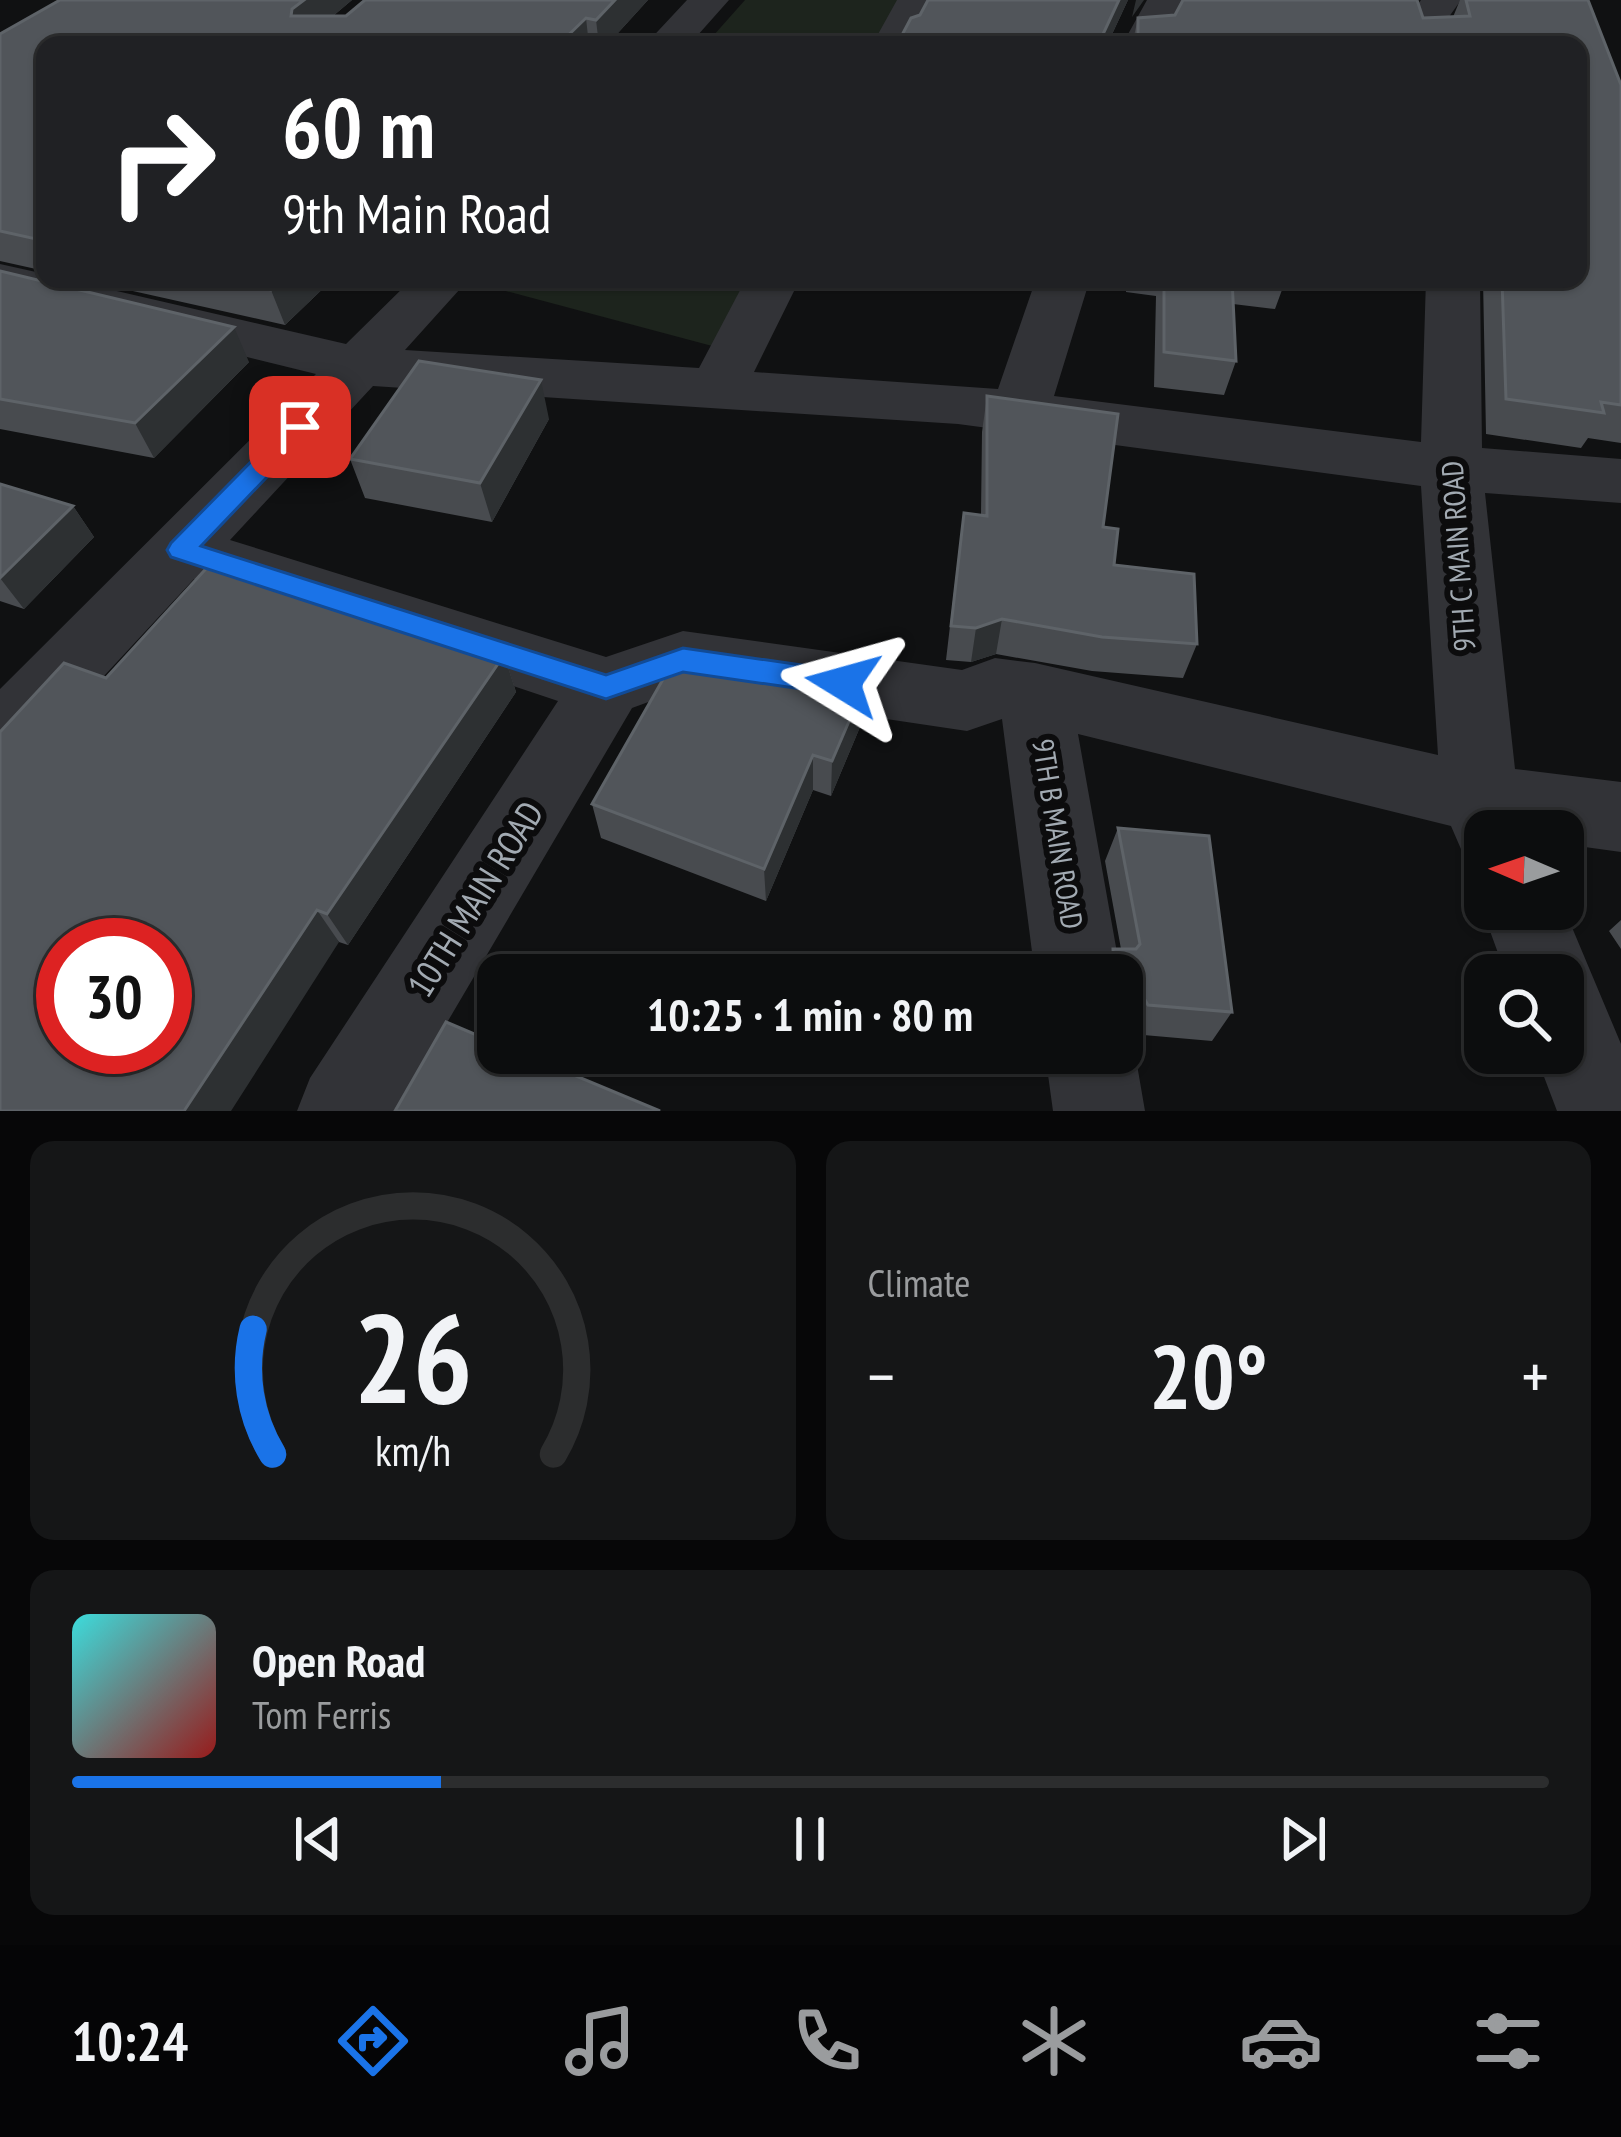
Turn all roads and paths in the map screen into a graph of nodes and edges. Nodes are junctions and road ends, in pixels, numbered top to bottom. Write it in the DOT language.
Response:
graph roads {
  1 [pos="710,0"];
  2 [pos="917,0"];
  3 [pos="1167,0"];
  4 [pos="1441,0"];
  5 [pos="675,36"];
  6 [pos="898,36"];
  7 [pos="1148,36"];
  8 [pos="1430,36"];
  9 [pos="53,288"];
  10 [pos="433,288"];
  11 [pos="768,288"];
  12 [pos="1060,288"];
  13 [pos="1453,288"];
  14 [pos="359,366"];
  15 [pos="715,392"];
  16 [pos="1020,410"];
  17 [pos="1451,468"];
  18 [pos="1621,481"];
  19 [pos="181,550"];
  20 [pos="606,687"];
  21 [pos="1035,693"];
  22 [pos="0,738"];
  23 [pos="1468,810"];
  24 [pos="1485,810"];
  25 [pos="1584,817"];
  26 [pos="1621,818"];
  27 [pos="1075,954"];
  28 [pos="1584,1063"];
  29 [pos="1093,1074"];
  30 [pos="343,1111"];
  31 [pos="1099,1111"];
  32 [pos="1603,1111"];
  1 -- 5 [label="street"];
  2 -- 6 [label="street"];
  3 -- 7 [label="street"];
  4 -- 8 [label="street"];
  9 -- 14 [label="street"];
  10 -- 14 [label="street"];
  11 -- 15 [label="street"];
  12 -- 16 [label="street"];
  13 -- 17 [label="street, 9TH C MAIN ROAD"];
  14 -- 15 [label="street"];
  14 -- 19 [label="street"];
  15 -- 16 [label="street"];
  16 -- 17 [label="street"];
  17 -- 18 [label="street"];
  17 -- 24 [label="street, 9TH C MAIN ROAD"];
  19 -- 20 [label="street"];
  19 -- 22 [label="street"];
  20 -- 21 [label="street"];
  20 -- 30 [label="street, 10TH MAIN ROAD"];
  21 -- 23 [label="street"];
  21 -- 27 [label="street, 9TH B MAIN ROAD"];
  25 -- 26 [label="street"];
  28 -- 32 [label="street"];
  29 -- 31 [label="street"];
}
